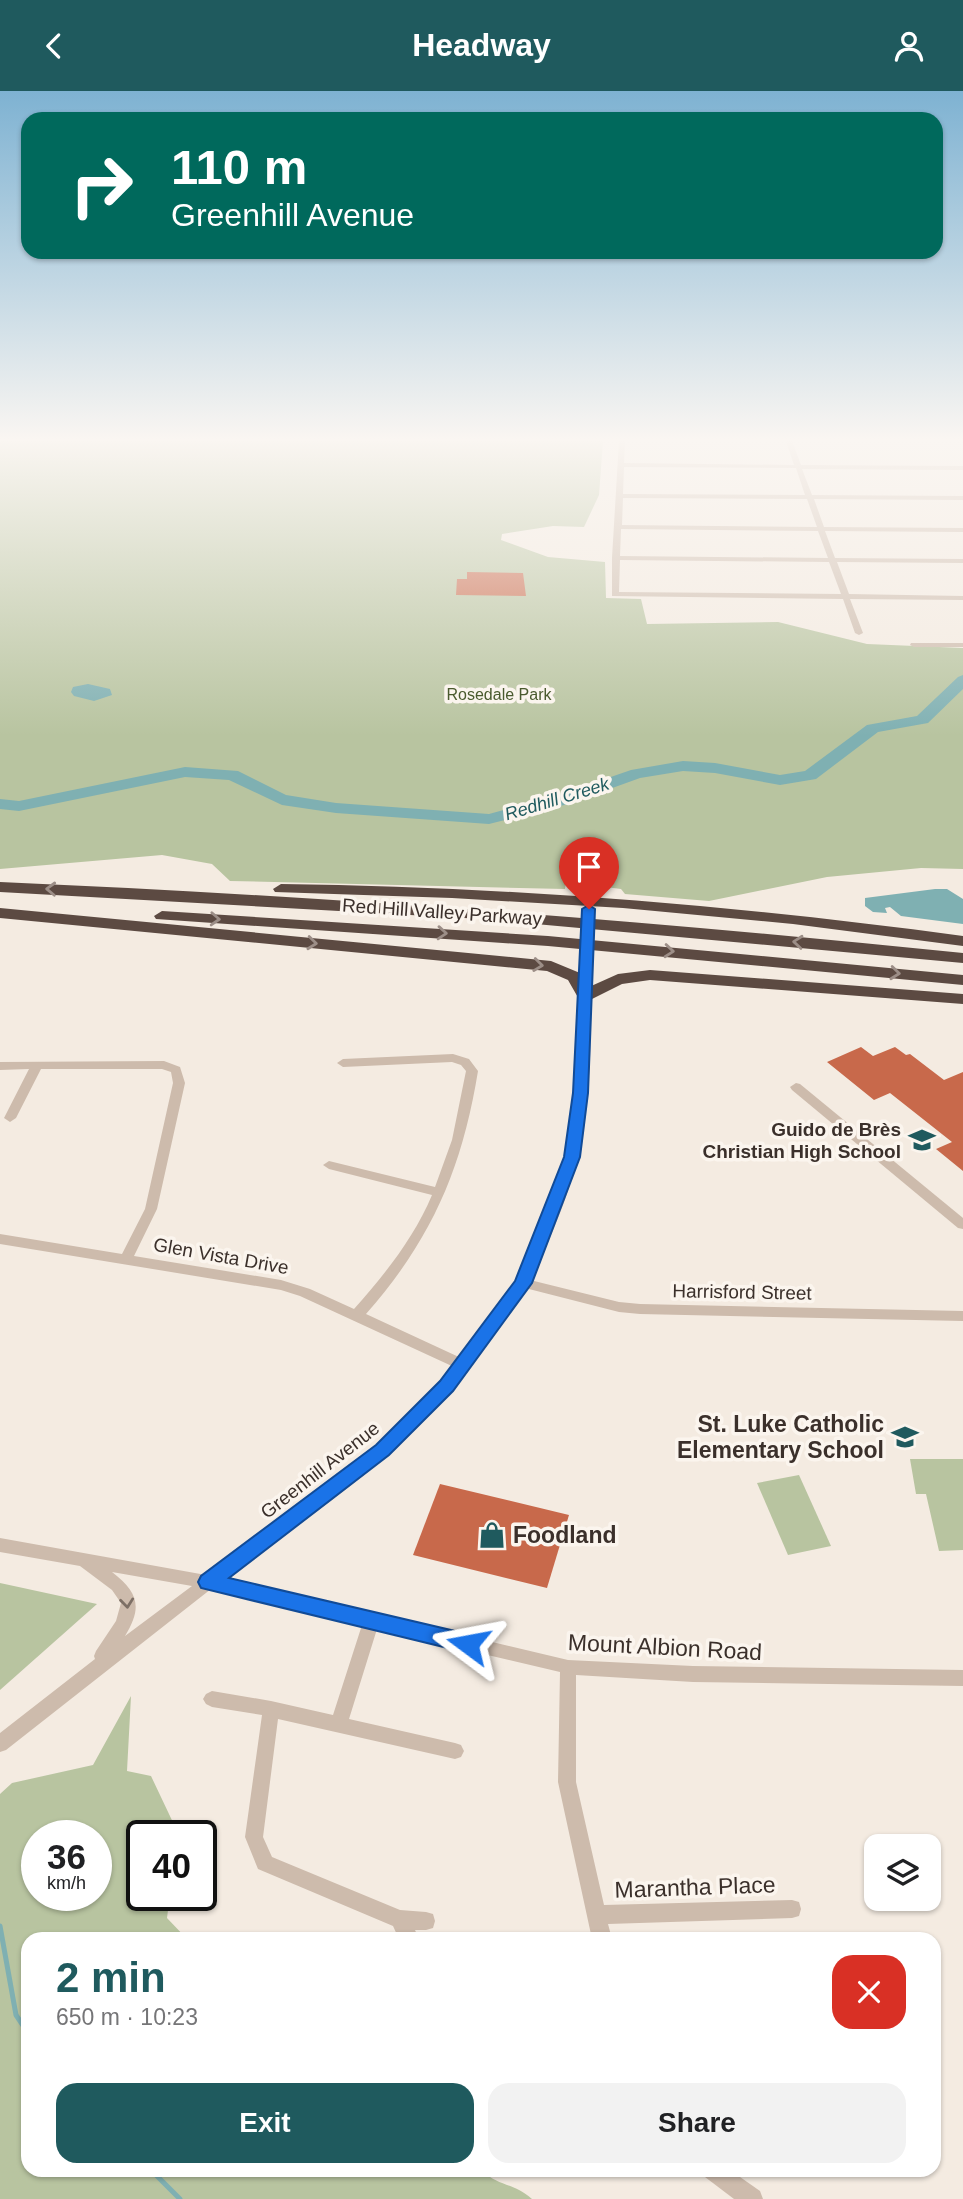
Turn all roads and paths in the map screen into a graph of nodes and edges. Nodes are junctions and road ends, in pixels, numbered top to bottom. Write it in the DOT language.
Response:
graph roads {
  1 [pos="617,539"];
  2 [pos="824,539"];
  3 [pos="616,558"];
  4 [pos="831,560"];
  5 [pos="963,561"];
  6 [pos="845,597"];
  7 [pos="963,598"];
  8 [pos="859,633"];
  9 [pos="914,645"];
  10 [pos="963,645"];
  11 [pos="0,887"];
  12 [pos="103,891"];
  13 [pos="589,905"];
  14 [pos="0,911"];
  15 [pos="963,941"];
  16 [pos="963,958"];
  17 [pos="586,971"];
  18 [pos="963,980"];
  19 [pos="586,996"];
  20 [pos="963,999"];
  21 [pos="343,1063"];
  22 [pos="0,1066"];
  23 [pos="36,1067"];
  24 [pos="796,1087"];
  25 [pos="10,1118"];
  26 [pos="329,1165"];
  27 [pos="439,1192"];
  28 [pos="963,1225"];
  29 [pos="2,1241"];
  30 [pos="126,1259"];
  31 [pos="523,1283"];
  32 [pos="356,1316"];
  33 [pos="963,1316"];
  34 [pos="463,1365"];
  35 [pos="0,1545"];
  36 [pos="80,1560"];
  37 [pos="209,1582"];
  38 [pos="371,1622"];
  39 [pos="568,1667"];
  40 [pos="93,1668"];
  41 [pos="963,1678"];
  42 [pos="212,1699"];
  43 [pos="271,1709"];
  44 [pos="339,1725"];
  45 [pos="0,1744"];
  46 [pos="455,1751"];
  47 [pos="792,1909"];
  48 [pos="599,1915"];
  49 [pos="400,1919"];
  50 [pos="426,1921"];
  51 [pos="406,1932"];
  52 [pos="601,1932"];
  53 [pos="722,2177"];
  54 [pos="752,2199"];
  1 -- 3 [label="street"];
  2 -- 4 [label="street"];
  3 -- 4 [label="street"];
  3 -- 6 [label="street"];
  4 -- 5 [label="street"];
  4 -- 6 [label="street"];
  6 -- 7 [label="street"];
  6 -- 8 [label="street"];
  9 -- 10 [label="street"];
  12 -- 11 [label="highway, Red Hill Valley Parkway, one-way"];
  12 -- 13 [label="highway"];
  16 -- 12 [label="highway, Red Hill Valley Parkway, one-way"];
  13 -- 15 [label="highway"];
  13 -- 17 [label="street, Greenhill Avenue, bridge"];
  14 -- 18 [label="highway, Red Hill Valley Parkway, one-way"];
  14 -- 19 [label="highway, one-way"];
  17 -- 19 [label="street, Greenhill Avenue"];
  19 -- 20 [label="highway"];
  19 -- 31 [label="street, Greenhill Avenue"];
  21 -- 27 [label="street"];
  22 -- 23 [label="street"];
  23 -- 25 [label="street"];
  23 -- 30 [label="street"];
  24 -- 28 [label="street"];
  26 -- 27 [label="street"];
  27 -- 32 [label="street"];
  29 -- 30 [label="street, Glen Vista Drive"];
  30 -- 32 [label="street, Glen Vista Drive"];
  31 -- 33 [label="street, Harrisford Street"];
  31 -- 34 [label="street, Greenhill Avenue"];
  32 -- 34 [label="street, Glen Vista Drive"];
  34 -- 37 [label="street, Greenhill Avenue"];
  35 -- 36 [label="street, Mount Albion Road"];
  36 -- 37 [label="street, Mount Albion Road"];
  36 -- 40 [label="street, one-way"];
  37 -- 38 [label="street, Mount Albion Road"];
  37 -- 40 [label="street, Greenhill Avenue"];
  38 -- 39 [label="street, Mount Albion Road"];
  38 -- 44 [label="street"];
  39 -- 41 [label="street, Mount Albion Road"];
  39 -- 48 [label="street"];
  40 -- 45 [label="street, Greenhill Avenue"];
  42 -- 43 [label="street"];
  43 -- 44 [label="street"];
  43 -- 49 [label="street"];
  44 -- 46 [label="street"];
  47 -- 48 [label="street, Marantha Place"];
  48 -- 52 [label="street"];
  49 -- 50 [label="street"];
  49 -- 51 [label="street"];
  53 -- 54 [label="street"];
}
